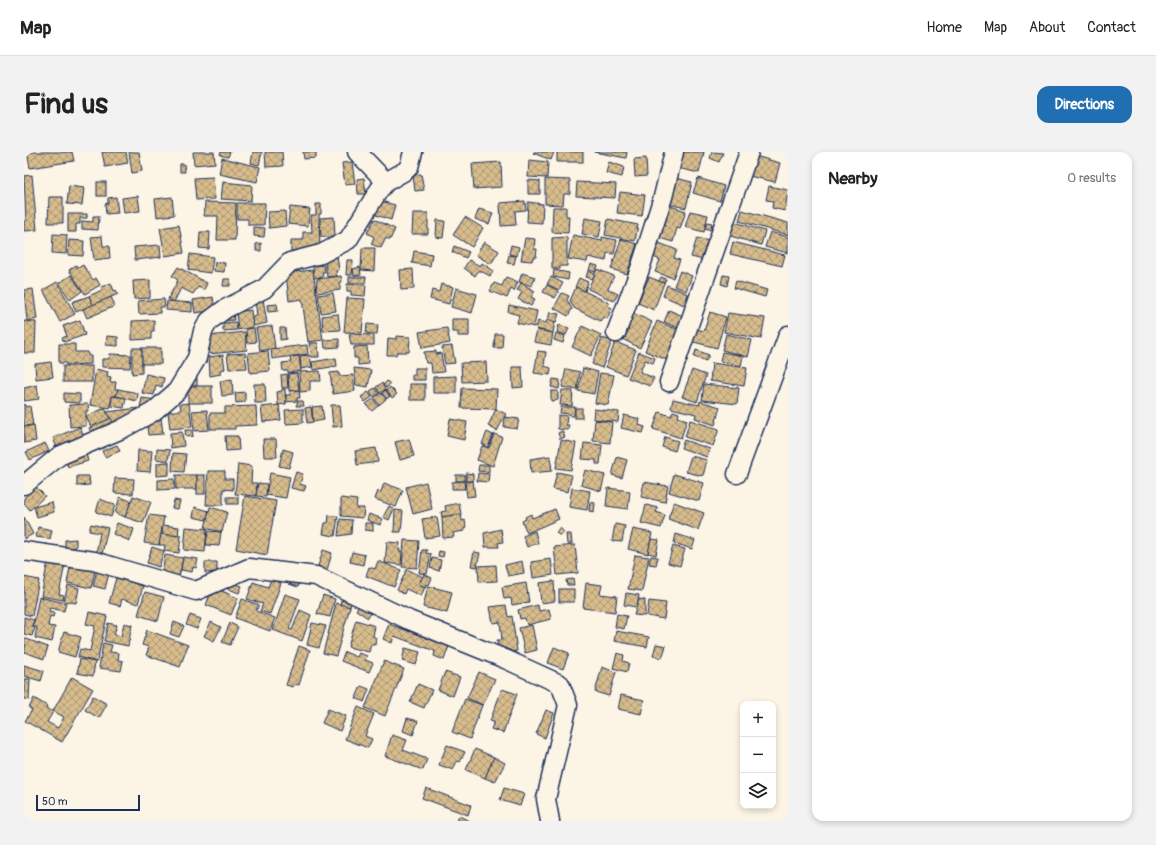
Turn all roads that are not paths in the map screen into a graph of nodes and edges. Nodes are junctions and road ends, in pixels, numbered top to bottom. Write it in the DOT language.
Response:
graph roads {
  1 [pos="357,152"];
  2 [pos="413,152"];
  3 [pos="674,152"];
  4 [pos="749,152"];
  5 [pos="386,182"];
  6 [pos="616,333"];
  7 [pos="788,335"];
  8 [pos="668,382"];
  9 [pos="737,474"];
  10 [pos="24,485"];
  11 [pos="24,551"];
  12 [pos="550,821"];
  1 -- 5 [label="street"];
  2 -- 5 [label="street"];
  3 -- 6 [label="street"];
  4 -- 8 [label="street"];
  5 -- 10 [label="street"];
  7 -- 9 [label="street"];
  11 -- 12 [label="street"];
}
